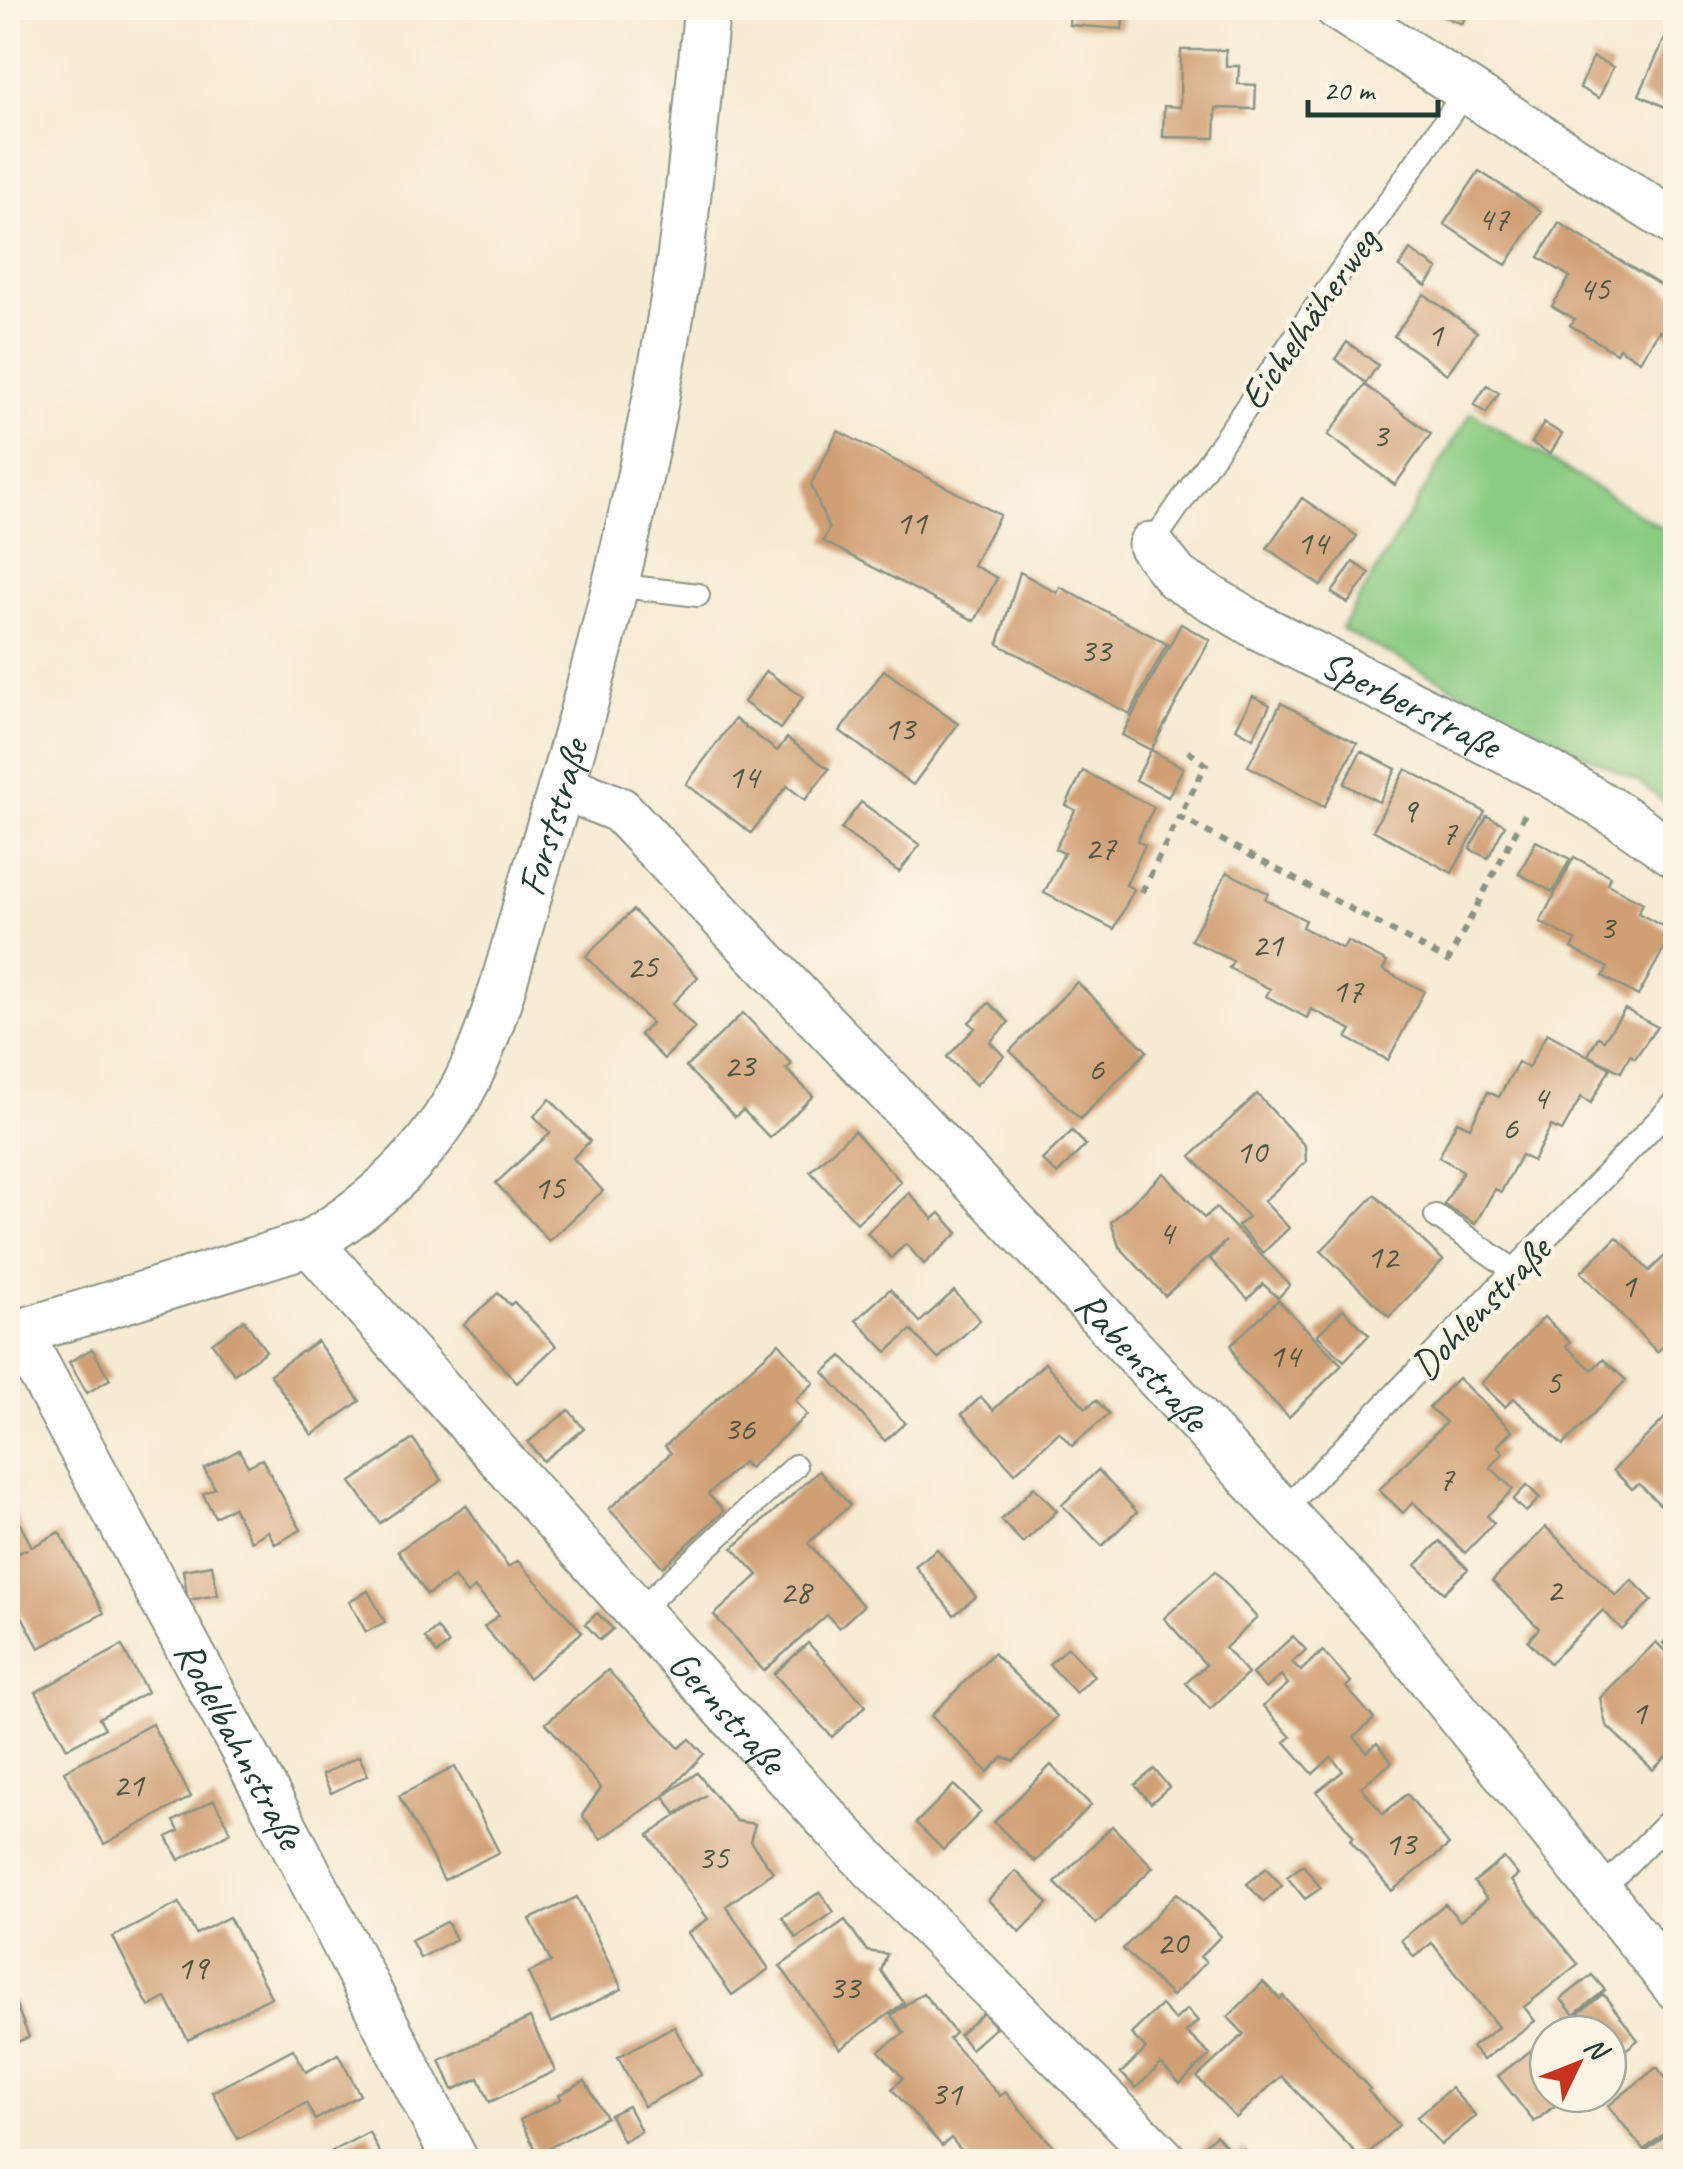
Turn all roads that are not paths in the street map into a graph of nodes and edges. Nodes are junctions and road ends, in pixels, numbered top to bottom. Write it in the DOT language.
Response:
graph roads {
  1 [pos="707,8"];
  2 [pos="1338,8"];
  3 [pos="1465,92"];
  4 [pos="1676,224"];
  5 [pos="1151,545"];
  6 [pos="614,586"];
  7 [pos="698,595"];
  8 [pos="562,786"];
  9 [pos="1676,855"];
  10 [pos="1676,1102"];
  11 [pos="1436,1216"];
  12 [pos="310,1243"];
  13 [pos="1514,1272"];
  14 [pos="13,1334"];
  15 [pos="795,1466"];
  16 [pos="1283,1511"];
  17 [pos="636,1612"];
  18 [pos="1676,1814"];
  19 [pos="1599,1892"];
  20 [pos="1676,1987"];
  21 [pos="456,2162"];
  22 [pos="1165,2162"];
  1 -- 6 [label="street, Forststraße"];
  2 -- 3 [label="street"];
  3 -- 4 [label="street"];
  3 -- 5 [label="lane, Eichelhäherweg"];
  5 -- 9 [label="street, Sperberstraße"];
  6 -- 7 [label="lane"];
  6 -- 8 [label="street, Forststraße"];
  8 -- 12 [label="street, Forststraße"];
  8 -- 16 [label="street, Rabenstraße"];
  10 -- 13 [label="lane, Dohlenstraße"];
  11 -- 13 [label="lane"];
  12 -- 14 [label="street, Forststraße"];
  12 -- 17 [label="street, Gernstraße"];
  13 -- 16 [label="lane, Dohlenstraße"];
  14 -- 21 [label="street, Rodelbahnstraße"];
  15 -- 17 [label="lane"];
  16 -- 19 [label="street, Rabenstraße"];
  17 -- 22 [label="street, Gernstraße"];
  18 -- 19 [label="lane"];
  19 -- 20 [label="street, Rabenstraße"];
}
